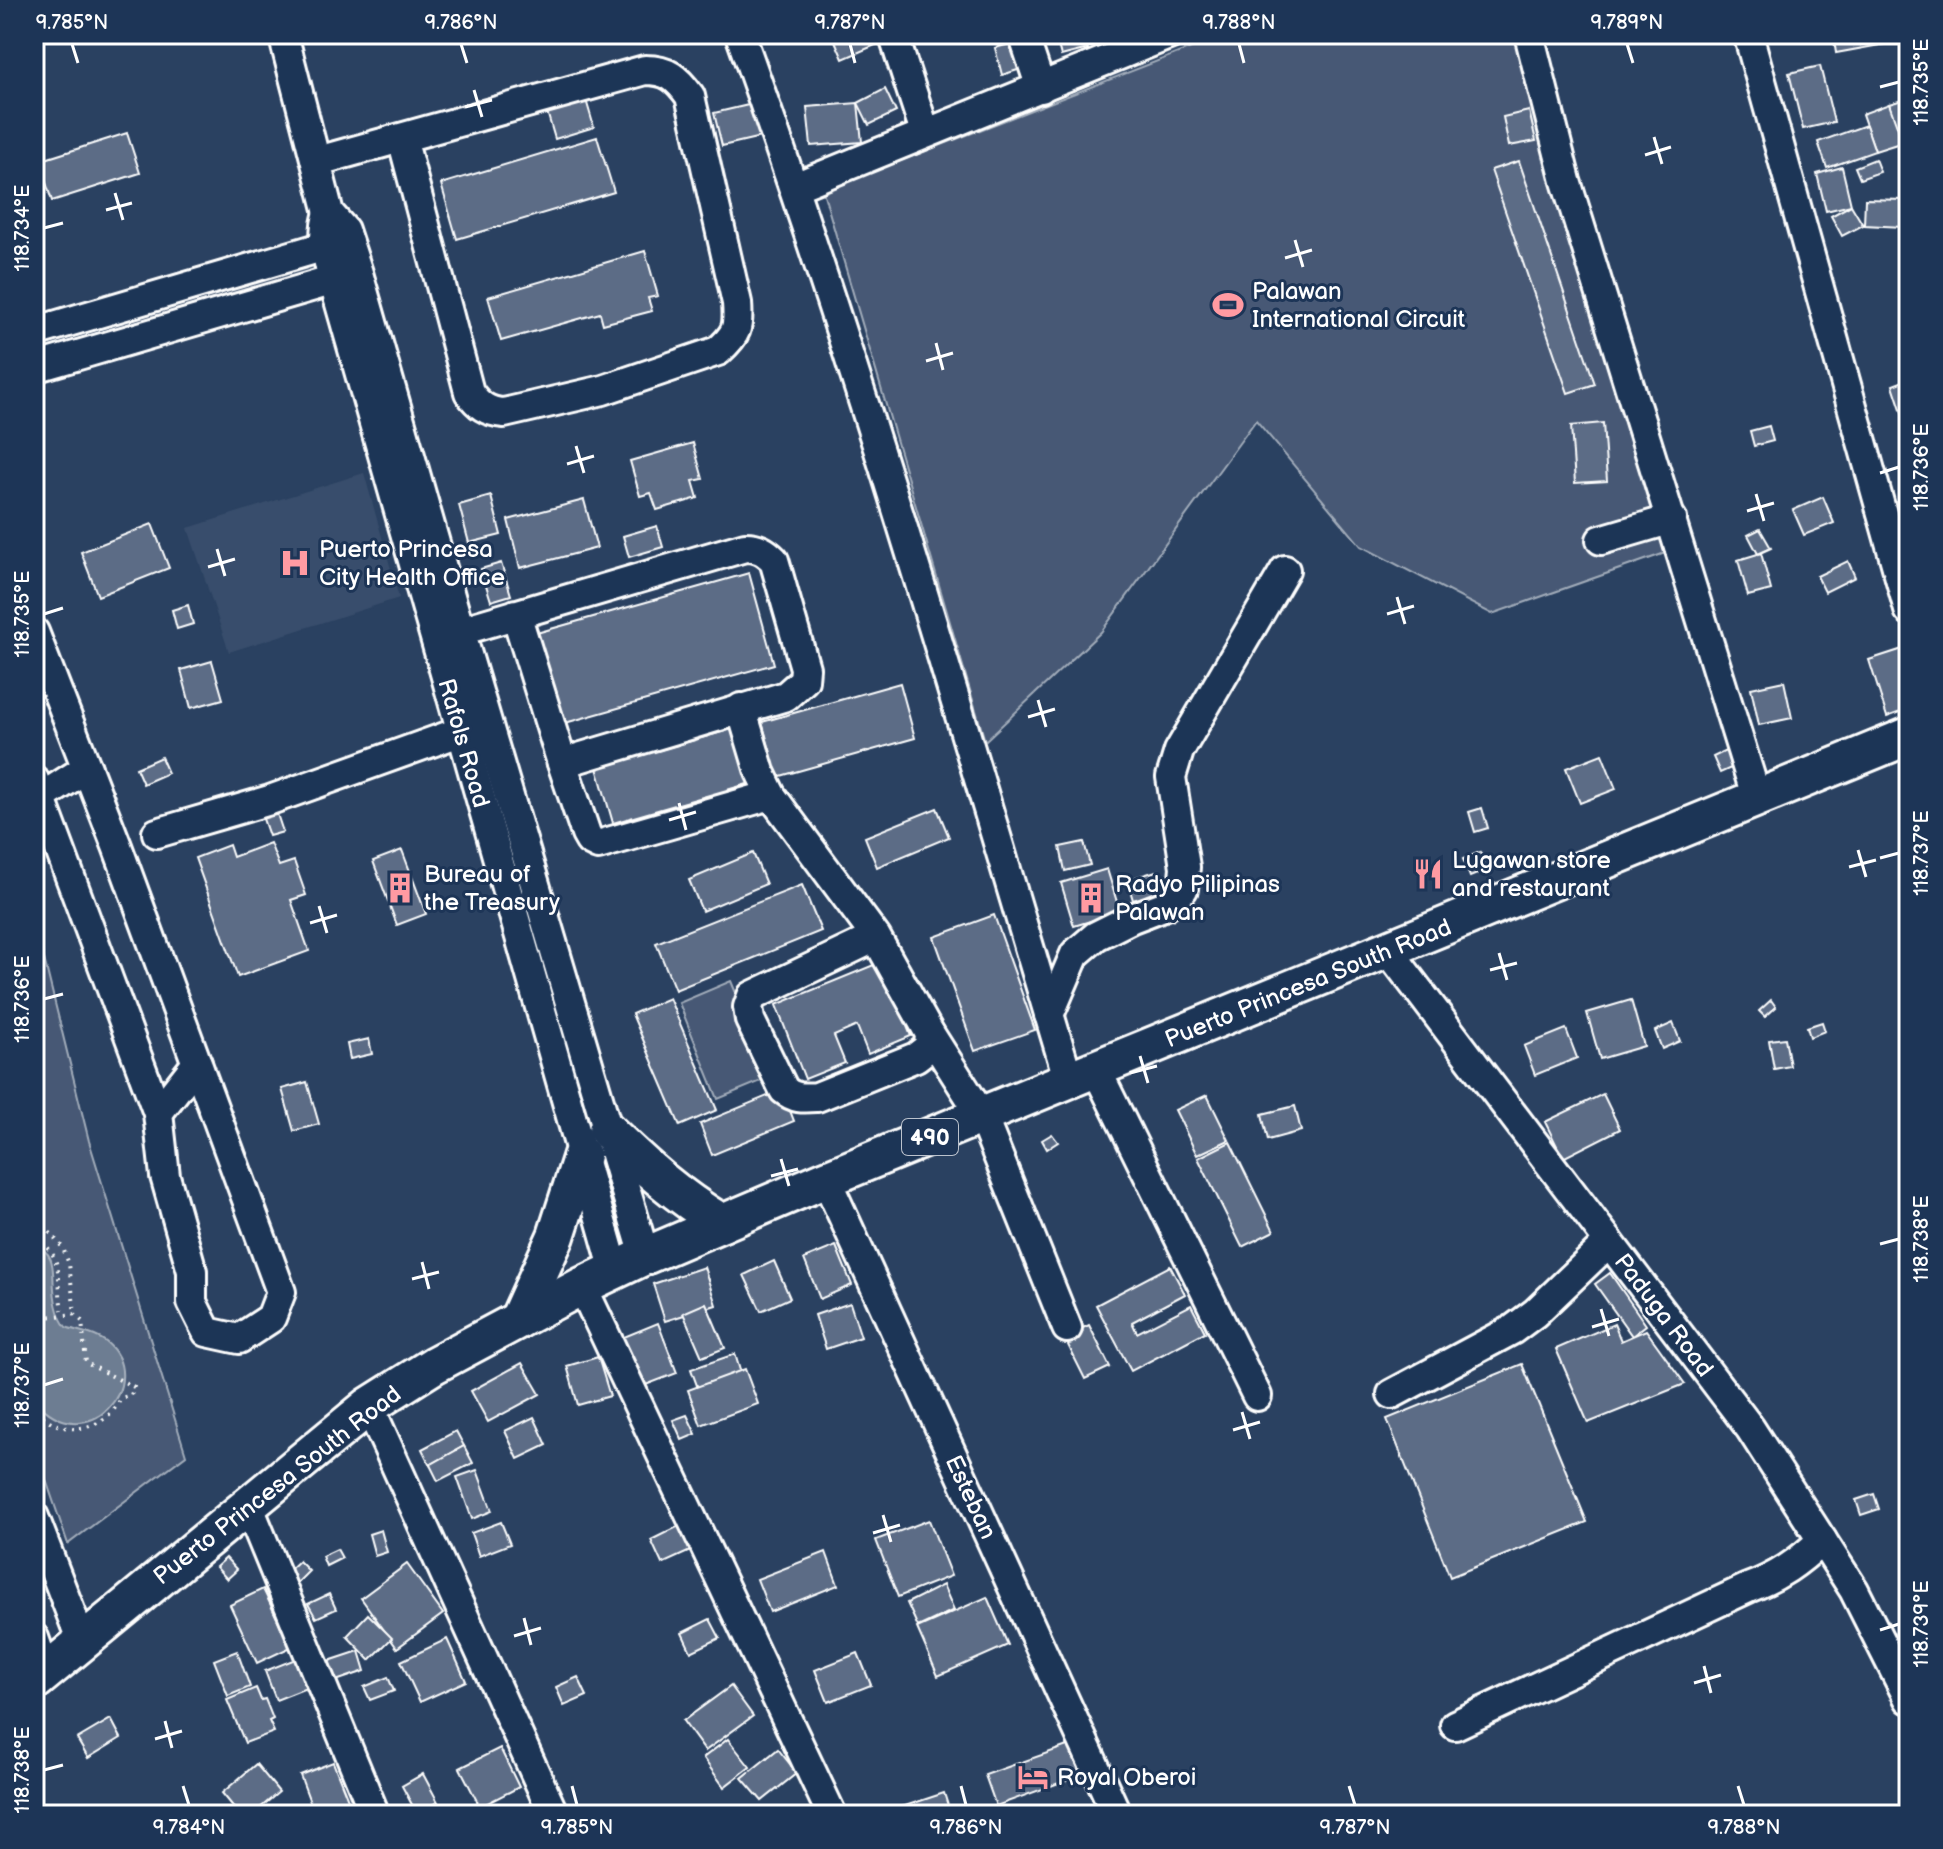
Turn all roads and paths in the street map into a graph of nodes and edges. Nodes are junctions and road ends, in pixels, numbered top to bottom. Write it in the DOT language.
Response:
graph roads {
  1 [pos="283,34"];
  2 [pos="740,34"];
  3 [pos="893,34"];
  4 [pos="1023,34"];
  5 [pos="1529,34"];
  6 [pos="1748,34"];
  7 [pos="1159,36"];
  8 [pos="1041,88"];
  9 [pos="925,132"];
  10 [pos="402,138"];
  11 [pos="318,161"];
  12 [pos="795,187"];
  13 [pos="336,243"];
  14 [pos="345,276"];
  15 [pos="34,332"];
  16 [pos="34,368"];
  17 [pos="1672,519"];
  18 [pos="1601,540"];
  19 [pos="1285,570"];
  20 [pos="1909,610"];
  21 [pos="516,614"];
  22 [pos="460,631"];
  23 [pos="34,632"];
  24 [pos="741,708"];
  25 [pos="474,726"];
  26 [pos="1909,736"];
  27 [pos="562,763"];
  28 [pos="87,768"];
  29 [pos="37,789"];
  30 [pos="771,795"];
  31 [pos="1757,799"];
  32 [pos="157,833"];
  33 [pos="876,937"];
  34 [pos="1388,950"];
  35 [pos="1049,1015"];
  36 [pos="930,1034"];
  37 [pos="197,1063"];
  38 [pos="1082,1075"];
  39 [pos="158,1113"];
  40 [pos="982,1116"];
  41 [pos="595,1142"];
  42 [pos="826,1179"];
  43 [pos="34,1214"];
  44 [pos="722,1223"];
  45 [pos="34,1240"];
  46 [pos="1609,1242"];
  47 [pos="630,1263"];
  48 [pos="582,1286"];
  49 [pos="62,1310"];
  50 [pos="75,1314"];
  51 [pos="34,1318"];
  52 [pos="518,1320"];
  53 [pos="1067,1328"];
  54 [pos="1392,1394"];
  55 [pos="1257,1396"];
  56 [pos="369,1406"];
  57 [pos="34,1407"];
  58 [pos="248,1505"];
  59 [pos="34,1517"];
  60 [pos="1822,1540"];
  61 [pos="34,1638"];
  62 [pos="82,1642"];
  63 [pos="40,1677"];
  64 [pos="1909,1699"];
  65 [pos="1455,1725"];
  66 [pos="375,1815"];
  67 [pos="554,1815"];
  68 [pos="832,1815"];
  69 [pos="1117,1815"];
  1 -- 11 [label="street, Rafols Road"];
  2 -- 12 [label="street"];
  3 -- 9 [label="street"];
  4 -- 8 [label="street"];
  5 -- 17 [label="street"];
  6 -- 20 [label="street"];
  7 -- 8 [label="street"];
  8 -- 9 [label="street"];
  9 -- 12 [label="street"];
  10 -- 10 [label="street"];
  10 -- 11 [label="street"];
  11 -- 13 [label="street, Rafols Road"];
  12 -- 35 [label="street"];
  13 -- 14 [label="street, Rafols Road"];
  13 -- 15 [label="street"];
  14 -- 16 [label="street"];
  14 -- 22 [label="street, Rafols Road"];
  14 -- 25 [label="street, Rafols Road"];
  17 -- 18 [label="street"];
  17 -- 31 [label="street"];
  19 -- 35 [label="street"];
  21 -- 22 [label="street"];
  21 -- 24 [label="street"];
  21 -- 27 [label="street"];
  22 -- 25 [label="street, Rafols Road"];
  23 -- 28 [label="street"];
  24 -- 27 [label="street"];
  24 -- 30 [label="street"];
  25 -- 32 [label="street"];
  25 -- 41 [label="street, Rafols Road"];
  26 -- 31 [label="main road, Puerto Princesa South Road / 490"];
  27 -- 30 [label="street"];
  28 -- 29 [label="street"];
  28 -- 37 [label="street"];
  29 -- 39 [label="street"];
  30 -- 33 [label="street"];
  31 -- 34 [label="main road, Puerto Princesa South Road / 490"];
  33 -- 36 [label="street"];
  33 -- 36 [label="street"];
  34 -- 38 [label="main road, Puerto Princesa South Road / 490"];
  34 -- 46 [label="street, Paduga Road"];
  35 -- 38 [label="street"];
  36 -- 40 [label="street"];
  37 -- 39 [label="street"];
  37 -- 39 [label="street"];
  38 -- 40 [label="main road, Puerto Princesa South Road / 490"];
  38 -- 55 [label="street"];
  40 -- 42 [label="main road, Puerto Princesa South Road / 490"];
  40 -- 53 [label="street"];
  41 -- 44 [label="main road"];
  41 -- 47 [label="street, Rafols Road"];
  41 -- 52 [label="main road"];
  42 -- 44 [label="main road, Puerto Princesa South Road / 490"];
  42 -- 69 [label="street, Esteban"];
  43 -- 50 [label="path"];
  44 -- 47 [label="main road, Puerto Princesa South Road / 490"];
  45 -- 49 [label="path"];
  46 -- 54 [label="street"];
  46 -- 60 [label="street, Paduga Road"];
  47 -- 48 [label="main road, Puerto Princesa South Road / 490"];
  48 -- 52 [label="main road, Puerto Princesa South Road / 490"];
  48 -- 68 [label="street"];
  50 -- 51 [label="path"];
  50 -- 57 [label="path"];
  52 -- 56 [label="main road, Puerto Princesa South Road / 490"];
  56 -- 58 [label="main road, Puerto Princesa South Road / 490"];
  56 -- 67 [label="street"];
  58 -- 62 [label="main road, Puerto Princesa South Road / 490"];
  58 -- 66 [label="street"];
  59 -- 62 [label="street"];
  60 -- 64 [label="street, Paduga Road"];
  60 -- 65 [label="street"];
  61 -- 63 [label="street"];
  62 -- 63 [label="main road, Puerto Princesa South Road / 490"];
}
